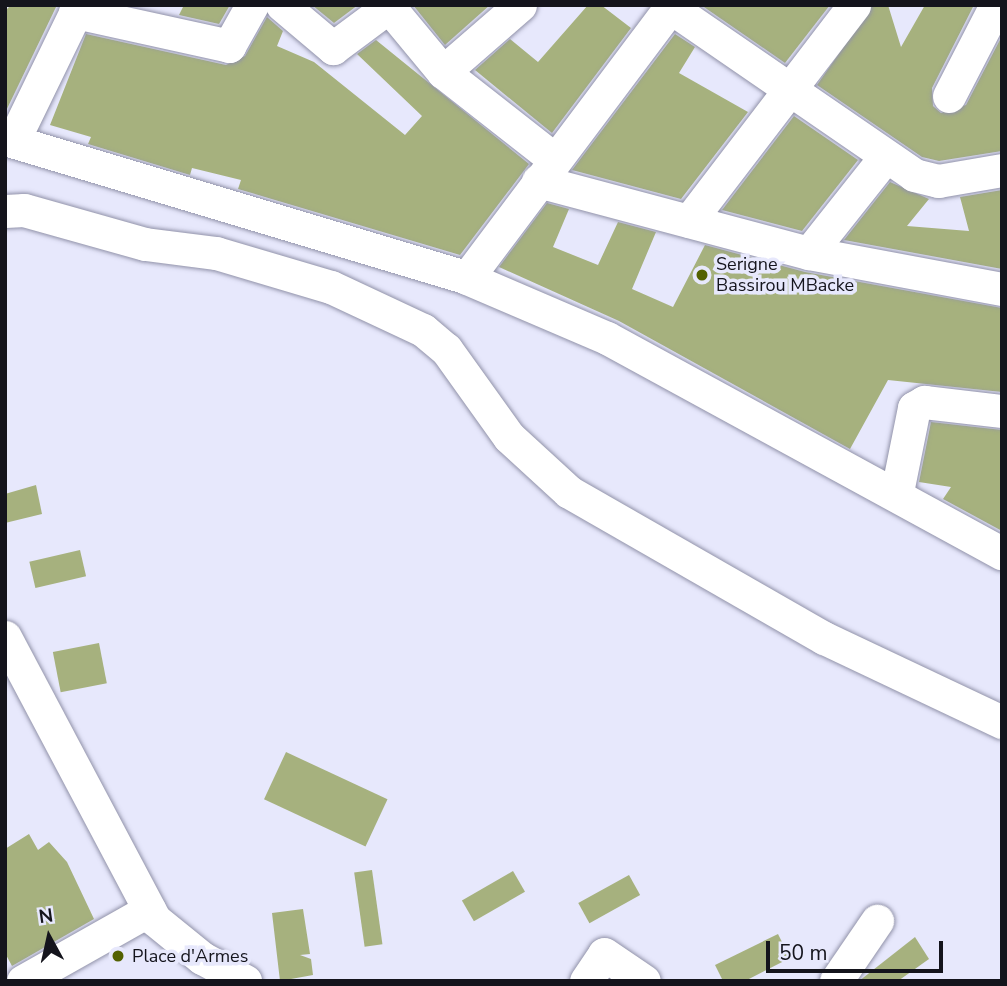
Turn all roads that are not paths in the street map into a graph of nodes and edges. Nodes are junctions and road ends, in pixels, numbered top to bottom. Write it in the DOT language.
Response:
graph roads {
  1 [pos="252,5"];
  2 [pos="282,5"];
  3 [pos="520,5"];
  4 [pos="854,5"];
  5 [pos="390,6"];
  6 [pos="77,8"];
  7 [pos="997,8"];
  8 [pos="661,9"];
  9 [pos="443,72"];
  10 [pos="790,89"];
  11 [pos="949,96"];
  12 [pos="9,140"];
  13 [pos="885,158"];
  14 [pos="546,170"];
  15 [pos="1002,170"];
  16 [pos="5,211"];
  17 [pos="689,221"];
  18 [pos="809,253"];
  19 [pos="467,278"];
  20 [pos="1002,289"];
  21 [pos="1002,411"];
  22 [pos="898,492"];
  23 [pos="1002,553"];
  24 [pos="5,637"];
  25 [pos="14,677"];
  26 [pos="1002,723"];
  27 [pos="149,910"];
  28 [pos="877,921"];
  29 [pos="244,980"];
  30 [pos="23,981"];
  31 [pos="586,981"];
  32 [pos="644,981"];
  33 [pos="836,981"];
  1 -- 6 [label="street"];
  2 -- 5 [label="street"];
  3 -- 9 [label="street"];
  4 -- 10 [label="street"];
  5 -- 9 [label="street"];
  6 -- 12 [label="street"];
  7 -- 11 [label="street"];
  8 -- 10 [label="street"];
  8 -- 14 [label="street"];
  9 -- 14 [label="street"];
  10 -- 13 [label="street"];
  10 -- 17 [label="street"];
  12 -- 19 [label="street"];
  13 -- 15 [label="street"];
  13 -- 18 [label="street"];
  14 -- 17 [label="street"];
  14 -- 19 [label="street"];
  16 -- 26 [label="street"];
  17 -- 18 [label="street"];
  18 -- 20 [label="street"];
  19 -- 22 [label="street"];
  21 -- 22 [label="street"];
  22 -- 23 [label="street"];
  24 -- 25 [label="street"];
  25 -- 27 [label="street"];
  27 -- 29 [label="street"];
  27 -- 30 [label="street"];
  28 -- 33 [label="street"];
  31 -- 32 [label="street"];
}
